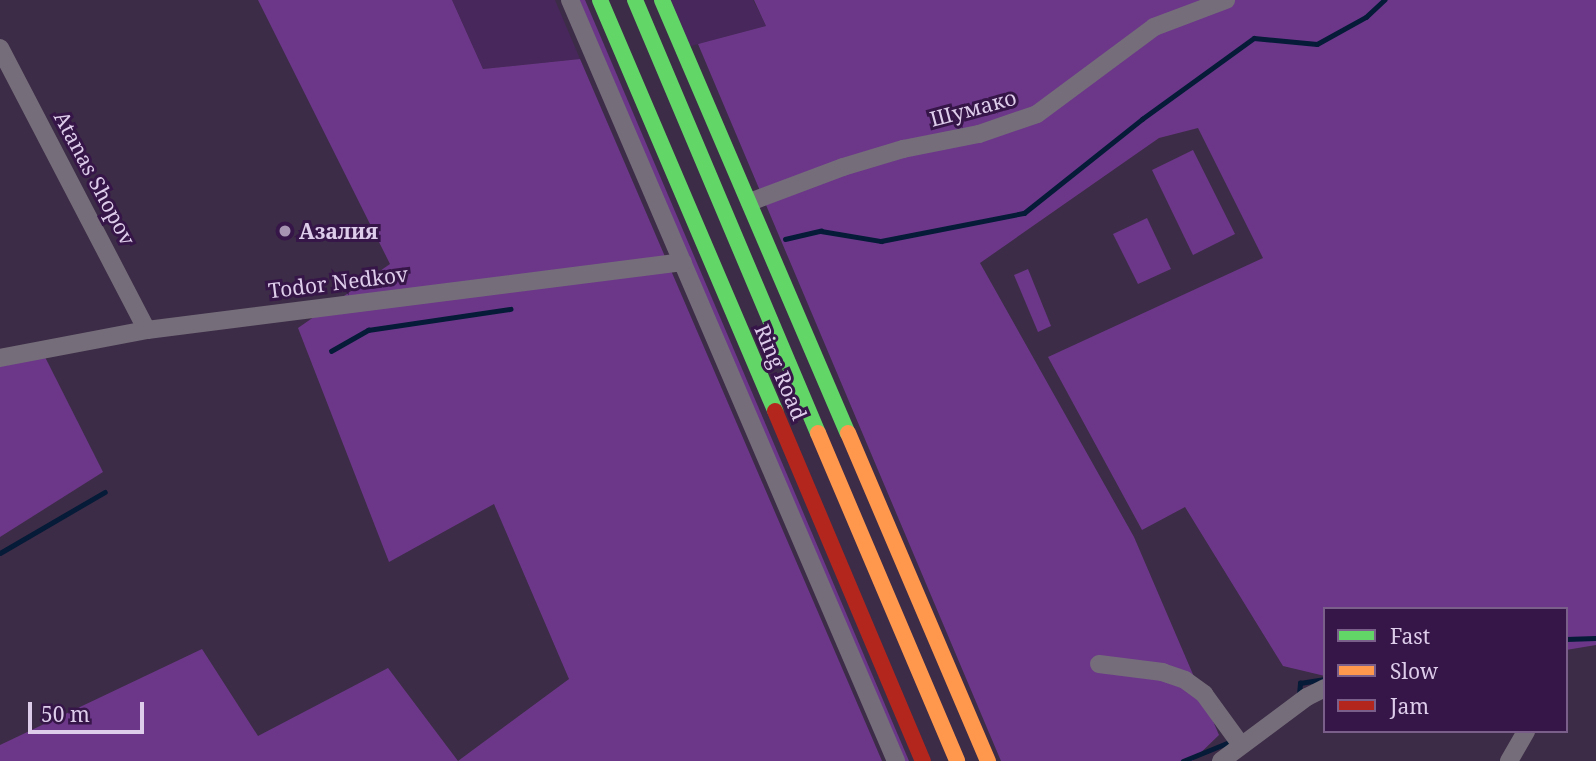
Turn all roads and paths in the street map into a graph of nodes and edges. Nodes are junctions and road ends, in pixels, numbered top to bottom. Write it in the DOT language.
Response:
graph roads {
  1 [pos="570,0"];
  2 [pos="600,0"];
  3 [pos="635,0"];
  4 [pos="662,0"];
  5 [pos="1226,0"];
  6 [pos="0,48"];
  7 [pos="750,202"];
  8 [pos="683,262"];
  9 [pos="147,330"];
  10 [pos="0,358"];
  11 [pos="1099,663"];
  12 [pos="1323,689"];
  13 [pos="1525,733"];
  14 [pos="1241,745"];
  15 [pos="896,761"];
  16 [pos="923,761"];
  17 [pos="957,761"];
  18 [pos="988,761"];
  19 [pos="1221,761"];
  20 [pos="1509,761"];
  1 -- 8 [label="street"];
  2 -- 16 [label="main road, Ring Road"];
  3 -- 17 [label="main road, Ring Road"];
  4 -- 7 [label="main road"];
  5 -- 7 [label="street, Шумако"];
  6 -- 9 [label="street, Atanas Shopov"];
  7 -- 18 [label="main road"];
  8 -- 9 [label="street, Todor Nedkov"];
  8 -- 15 [label="street"];
  9 -- 10 [label="street, Todor Nedkov"];
  11 -- 14 [label="street"];
  12 -- 14 [label="street"];
  13 -- 20 [label="street"];
  14 -- 19 [label="street"];
}
